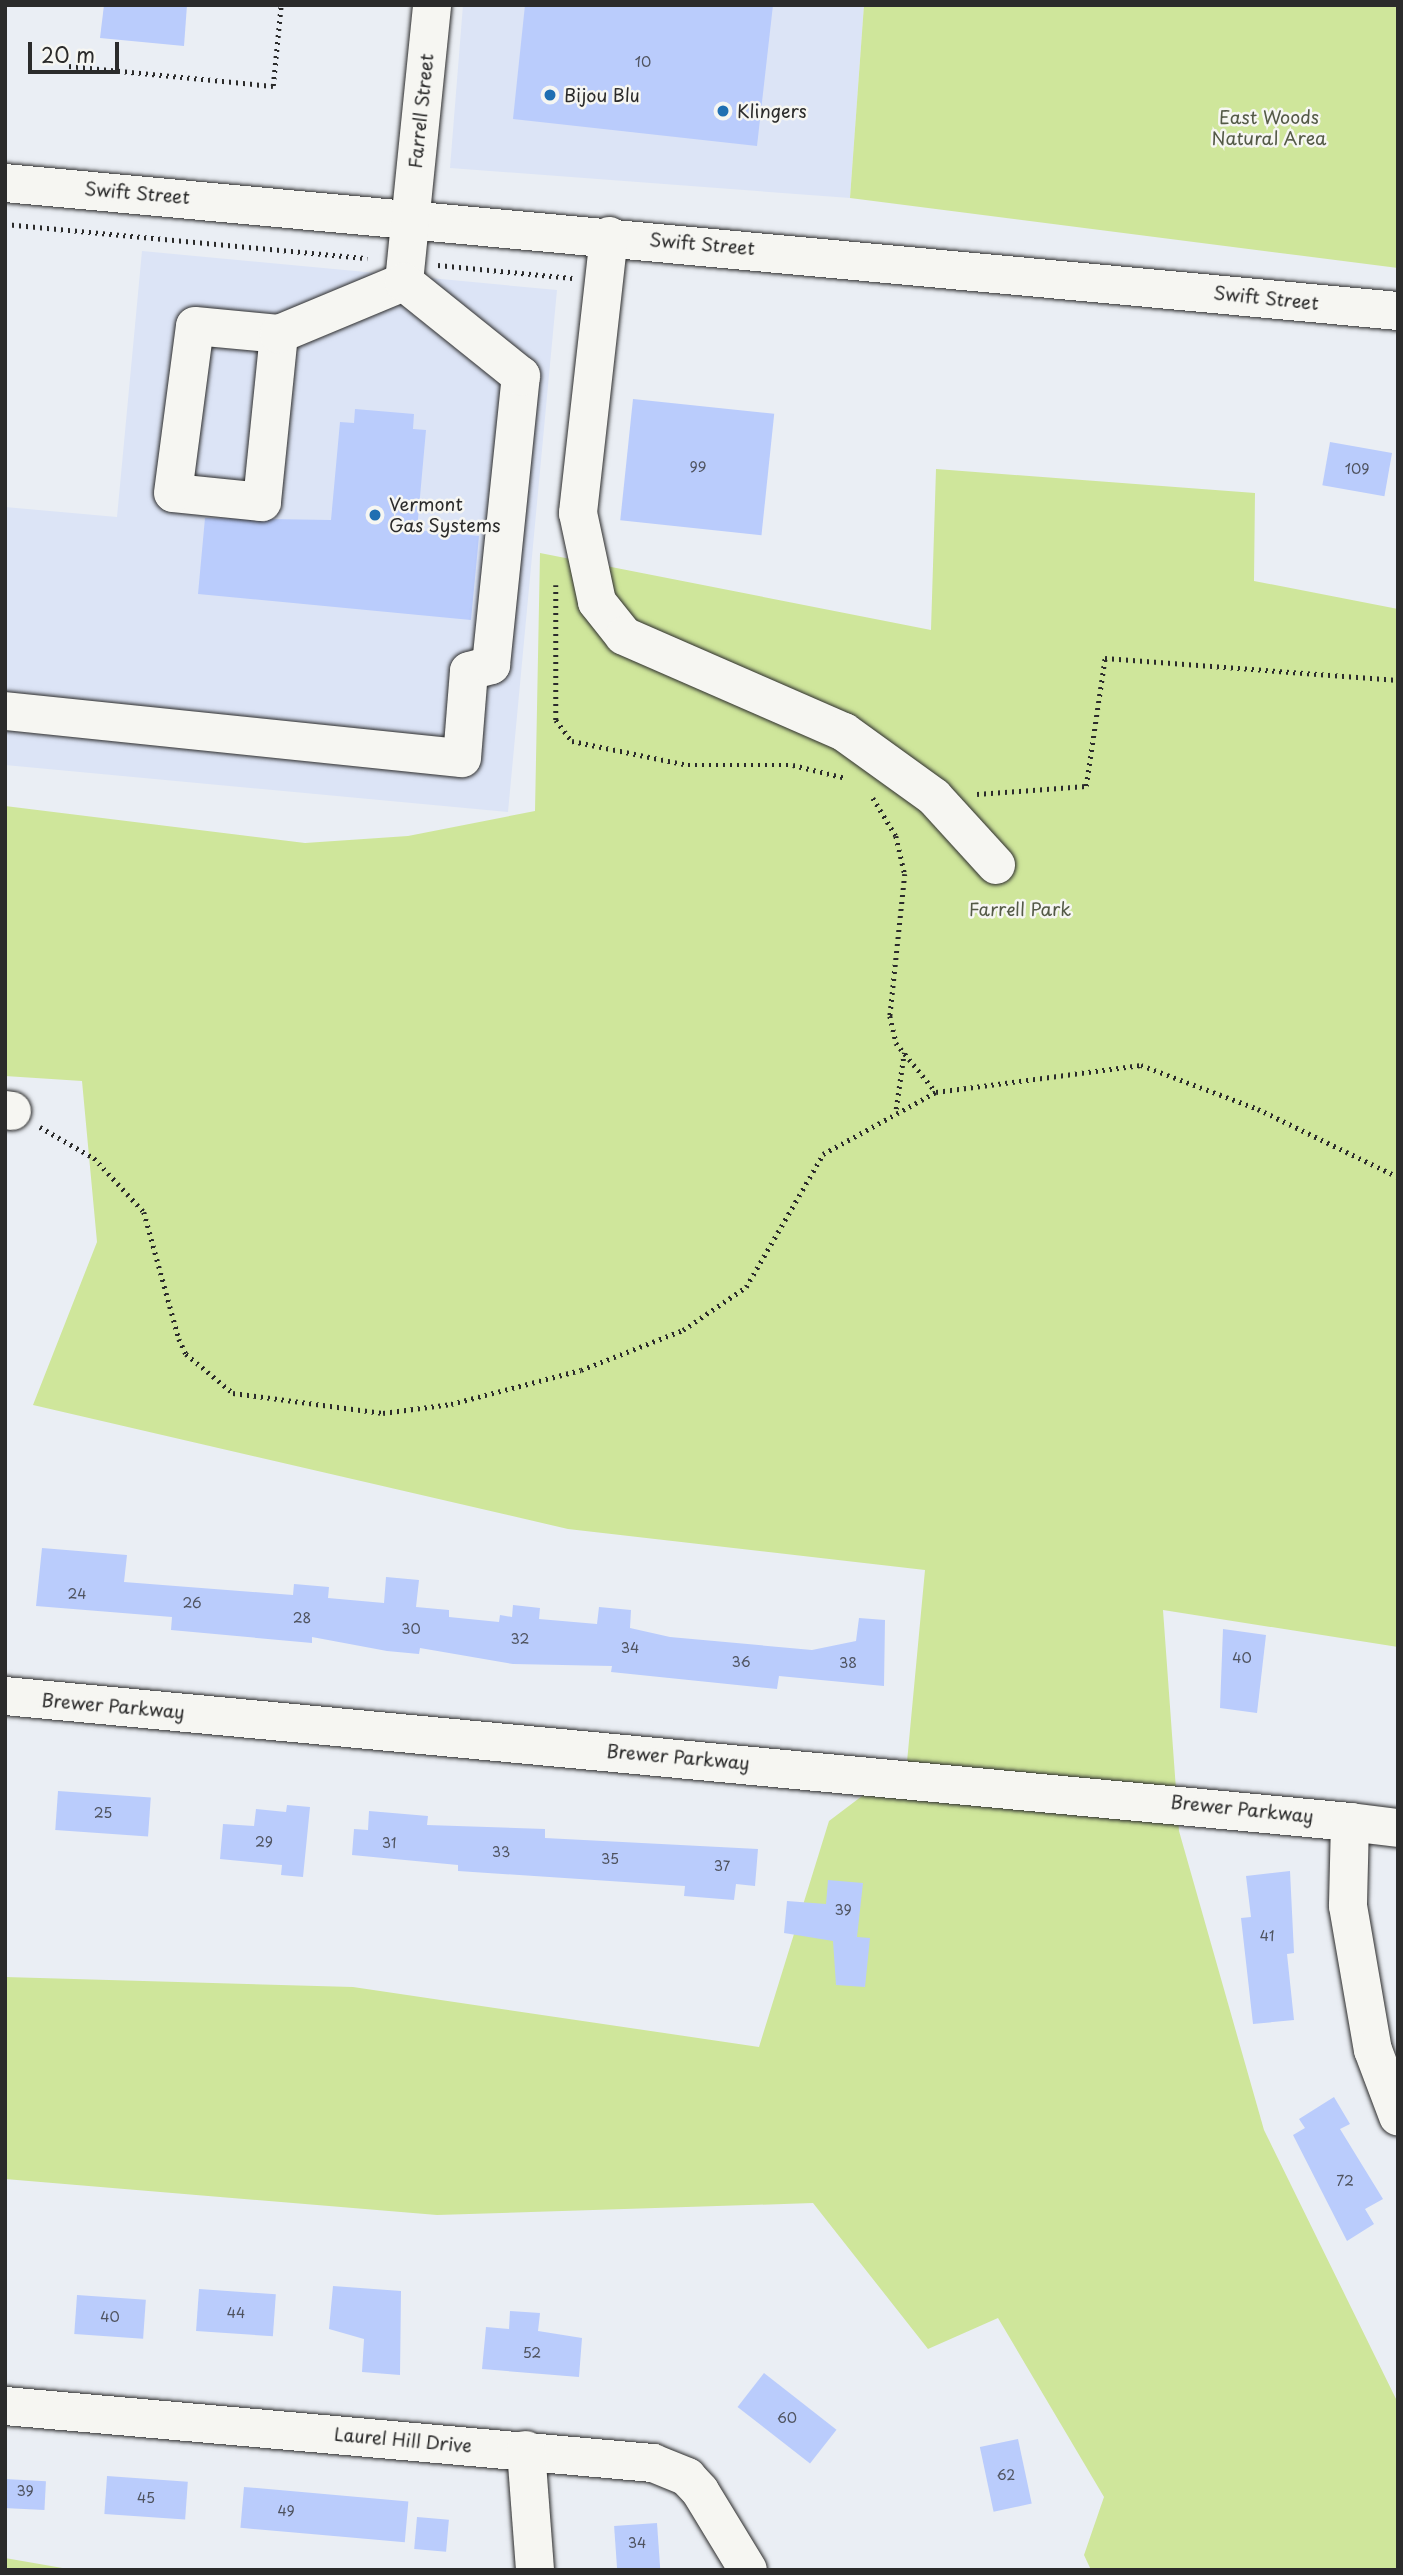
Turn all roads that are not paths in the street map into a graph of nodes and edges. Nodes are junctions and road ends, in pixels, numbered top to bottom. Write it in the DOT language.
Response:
graph roads {
  1 [pos="432,5"];
  2 [pos="5,183"];
  3 [pos="411,216"];
  4 [pos="609,236"];
  5 [pos="405,272"];
  6 [pos="1398,311"];
  7 [pos="279,334"];
  8 [pos="5,712"];
  9 [pos="996,865"];
  10 [pos="5,1696"];
  11 [pos="1350,1822"];
  12 [pos="1398,1828"];
  13 [pos="1398,2116"];
  14 [pos="5,2406"];
  15 [pos="526,2450"];
  16 [pos="535,2570"];
  17 [pos="748,2570"];
  1 -- 3 [label="street, Farrell Street"];
  2 -- 3 [label="street, Swift Street"];
  3 -- 4 [label="street, Swift Street"];
  3 -- 5 [label="street, Farrell Street"];
  4 -- 6 [label="street, Swift Street"];
  4 -- 9 [label="street"];
  5 -- 7 [label="street"];
  5 -- 8 [label="street"];
  7 -- 7 [label="street"];
  10 -- 11 [label="street, Brewer Parkway"];
  11 -- 12 [label="street, Brewer Parkway"];
  11 -- 13 [label="street"];
  14 -- 15 [label="street, Laurel Hill Drive"];
  15 -- 16 [label="street"];
  15 -- 17 [label="street, Laurel Hill Drive"];
}
